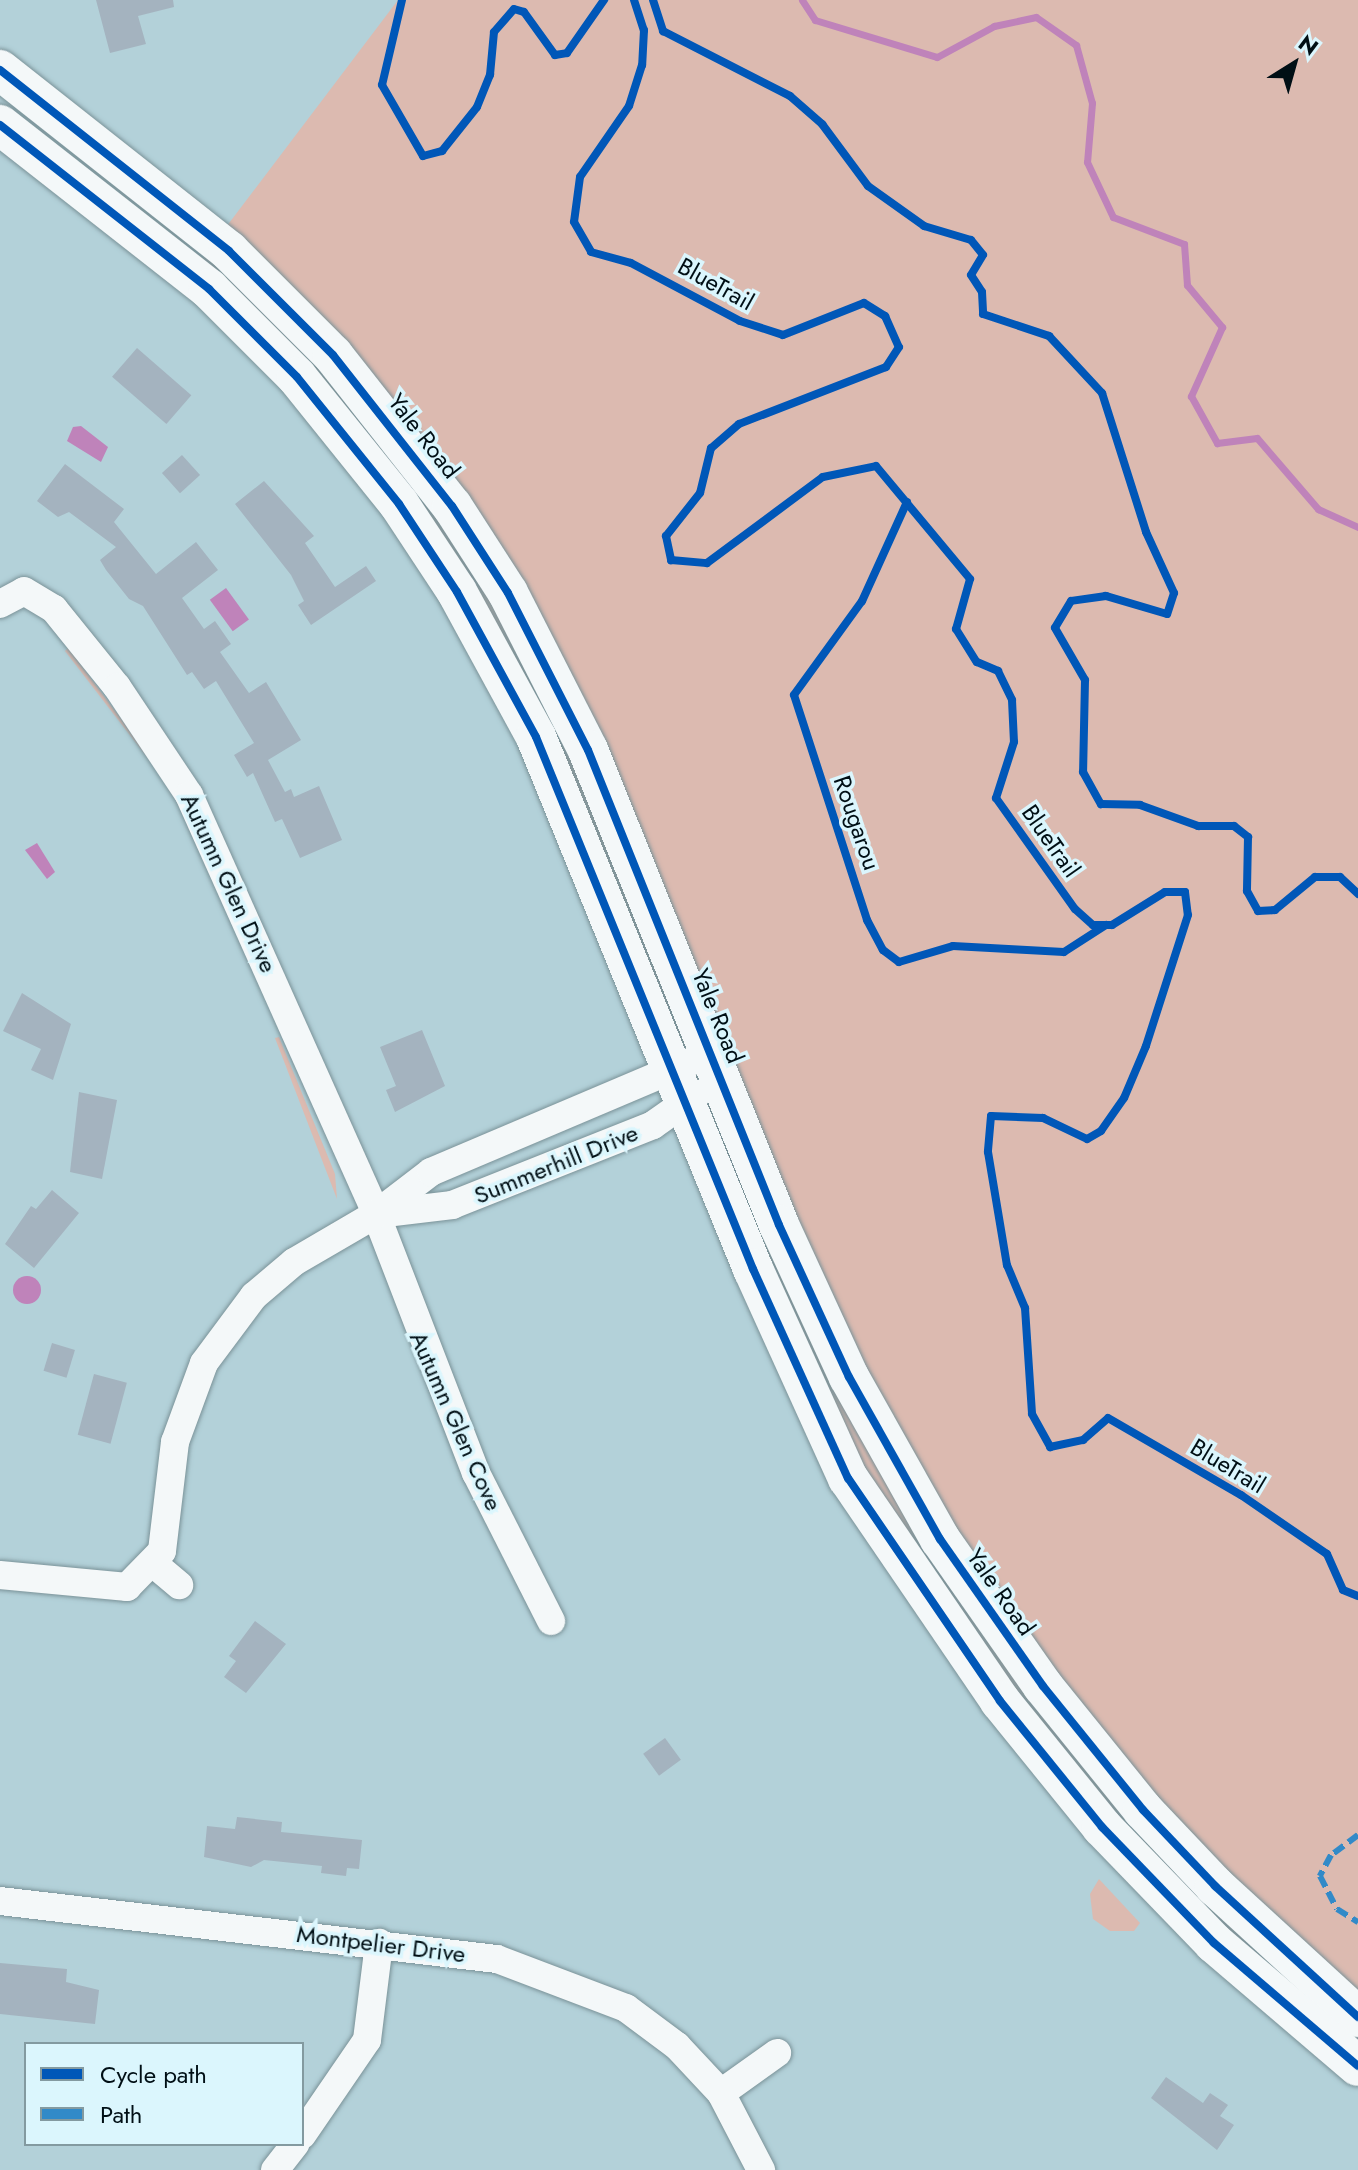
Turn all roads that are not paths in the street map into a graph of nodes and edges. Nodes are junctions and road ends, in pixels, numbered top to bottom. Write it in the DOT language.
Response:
graph roads {
  1 [pos="0,70"];
  2 [pos="0,125"];
  3 [pos="12,598"];
  4 [pos="718,1068"];
  5 [pos="680,1083"];
  6 [pos="376,1214"];
  7 [pos="154,1564"];
  8 [pos="0,1575"];
  9 [pos="179,1585"];
  10 [pos="551,1621"];
  11 [pos="0,1901"];
  12 [pos="379,1943"];
  13 [pos="1358,2017"];
  14 [pos="777,2053"];
  15 [pos="1358,2066"];
  16 [pos="721,2093"];
  17 [pos="304,2132"];
  18 [pos="293,2146"];
  19 [pos="275,2170"];
  20 [pos="761,2170"];
  1 -- 4 [label="main road, Yale Road"];
  2 -- 5 [label="main road"];
  3 -- 6 [label="street, Autumn Glen Drive"];
  4 -- 5 [label="street, Summerhill Drive"];
  4 -- 13 [label="main road, Yale Road"];
  5 -- 6 [label="street, Summerhill Drive"];
  5 -- 6 [label="street, Summerhill Drive"];
  5 -- 15 [label="main road"];
  6 -- 7 [label="street, Summerhill Drive"];
  6 -- 10 [label="street, Autumn Glen Cove"];
  7 -- 8 [label="street"];
  7 -- 9 [label="street"];
  11 -- 12 [label="street, Montpelier Drive"];
  12 -- 16 [label="street, Montpelier Drive"];
  12 -- 17 [label="street"];
  14 -- 16 [label="street"];
  16 -- 20 [label="street, Montpelier Drive"];
  18 -- 19 [label="street"];
}
